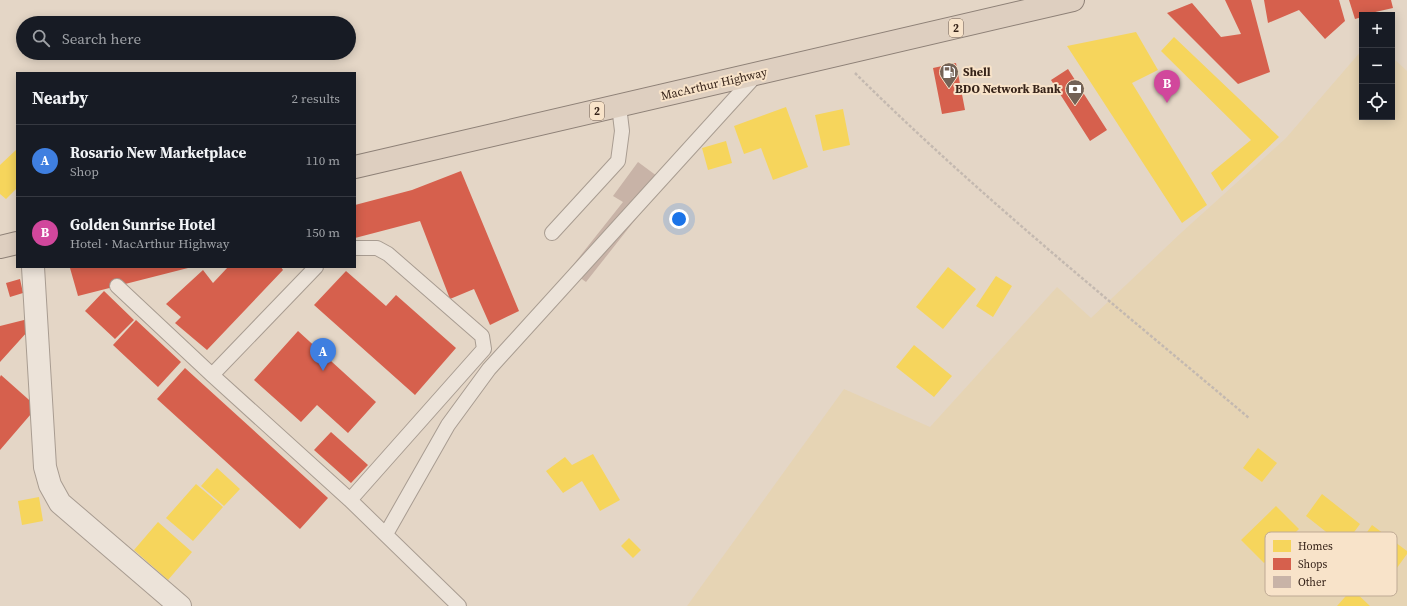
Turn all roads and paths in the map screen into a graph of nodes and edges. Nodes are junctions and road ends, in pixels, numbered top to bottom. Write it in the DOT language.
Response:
graph roads {
  1 [pos="1073,0"];
  2 [pos="838,56"];
  3 [pos="758,74"];
  4 [pos="619,106"];
  5 [pos="356,167"];
  6 [pos="552,233"];
  7 [pos="16,243"];
  8 [pos="0,247"];
  9 [pos="356,248"];
  10 [pos="33,268"];
  11 [pos="315,268"];
  12 [pos="117,286"];
  13 [pos="212,376"];
  14 [pos="1250,418"];
  15 [pos="350,500"];
  16 [pos="386,534"];
  17 [pos="180,606"];
  18 [pos="460,606"];
  1 -- 2 [label="highway, MacArthur Highway / 2"];
  2 -- 3 [label="highway, MacArthur Highway / 2"];
  2 -- 14 [label="path"];
  3 -- 4 [label="highway, MacArthur Highway / 2"];
  3 -- 16 [label="lane"];
  4 -- 5 [label="highway, MacArthur Highway / 2"];
  4 -- 6 [label="lane"];
  7 -- 8 [label="highway"];
  9 -- 15 [label="lane"];
  10 -- 17 [label="street"];
  11 -- 13 [label="lane"];
  12 -- 13 [label="lane"];
  13 -- 15 [label="lane"];
  15 -- 16 [label="lane"];
  16 -- 18 [label="lane"];
}
